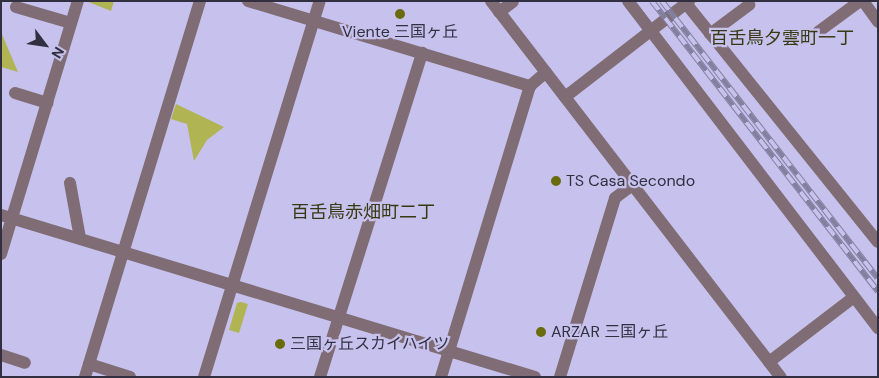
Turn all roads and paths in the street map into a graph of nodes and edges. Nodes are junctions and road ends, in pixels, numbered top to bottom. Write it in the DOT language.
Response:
graph roads {
  1 [pos="78,1"];
  2 [pos="200,1"];
  3 [pos="248,1"];
  4 [pos="320,1"];
  5 [pos="491,1"];
  6 [pos="628,1"];
  7 [pos="861,1"];
  8 [pos="513,2"];
  9 [pos="685,3"];
  10 [pos="749,5"];
  11 [pos="16,7"];
  12 [pos="499,12"];
  13 [pos="314,21"];
  14 [pos="878,22"];
  15 [pos="71,23"];
  16 [pos="654,28"];
  17 [pos="818,32"];
  18 [pos="710,34"];
  19 [pos="422,53"];
  20 [pos="546,72"];
  21 [pos="530,86"];
  22 [pos="15,93"];
  23 [pos="565,97"];
  24 [pos="47,103"];
  25 [pos="70,183"];
  26 [pos="632,185"];
  27 [pos="7,216"];
  28 [pos="80,238"];
  29 [pos="878,242"];
  30 [pos="123,251"];
  31 [pos="1,254"];
  32 [pos="232,285"];
  33 [pos="854,298"];
  34 [pos="338,318"];
  35 [pos="878,328"];
  36 [pos="449,351"];
  37 [pos="1,355"];
  38 [pos="769,362"];
  39 [pos="25,363"];
  40 [pos="89,364"];
  41 [pos="85,377"];
  42 [pos="130,377"];
  43 [pos="204,377"];
  44 [pos="320,377"];
  45 [pos="441,377"];
  46 [pos="535,377"];
  47 [pos="560,377"];
  48 [pos="781,377"];
  1 -- 15 [label="street"];
  2 -- 30 [label="street"];
  3 -- 13 [label="street"];
  4 -- 13 [label="street"];
  5 -- 12 [label="street"];
  6 -- 16 [label="street"];
  7 -- 14 [label="street"];
  7 -- 17 [label="street"];
  8 -- 12 [label="street"];
  9 -- 16 [label="street"];
  9 -- 18 [label="street"];
  10 -- 18 [label="street"];
  11 -- 15 [label="street"];
  12 -- 20 [label="street"];
  13 -- 19 [label="street"];
  13 -- 32 [label="street"];
  15 -- 24 [label="street"];
  16 -- 23 [label="street"];
  16 -- 33 [label="street"];
  18 -- 29 [label="street"];
  19 -- 21 [label="street"];
  19 -- 34 [label="street"];
  20 -- 21 [label="street"];
  20 -- 23 [label="street"];
  21 -- 36 [label="street"];
  22 -- 24 [label="street"];
  23 -- 26 [label="street"];
  24 -- 27 [label="street"];
  25 -- 28 [label="street"];
  26 -- 38 [label="street"];
  26 -- 47 [label="street"];
  27 -- 28 [label="street"];
  27 -- 31 [label="street"];
  28 -- 30 [label="street"];
  30 -- 32 [label="street"];
  30 -- 40 [label="street"];
  32 -- 34 [label="street"];
  32 -- 43 [label="street"];
  33 -- 35 [label="street"];
  33 -- 38 [label="street"];
  34 -- 36 [label="street"];
  34 -- 44 [label="street"];
  36 -- 45 [label="street"];
  36 -- 46 [label="street"];
  37 -- 39 [label="street"];
  38 -- 48 [label="street"];
  40 -- 41 [label="street"];
  40 -- 42 [label="street"];
}
